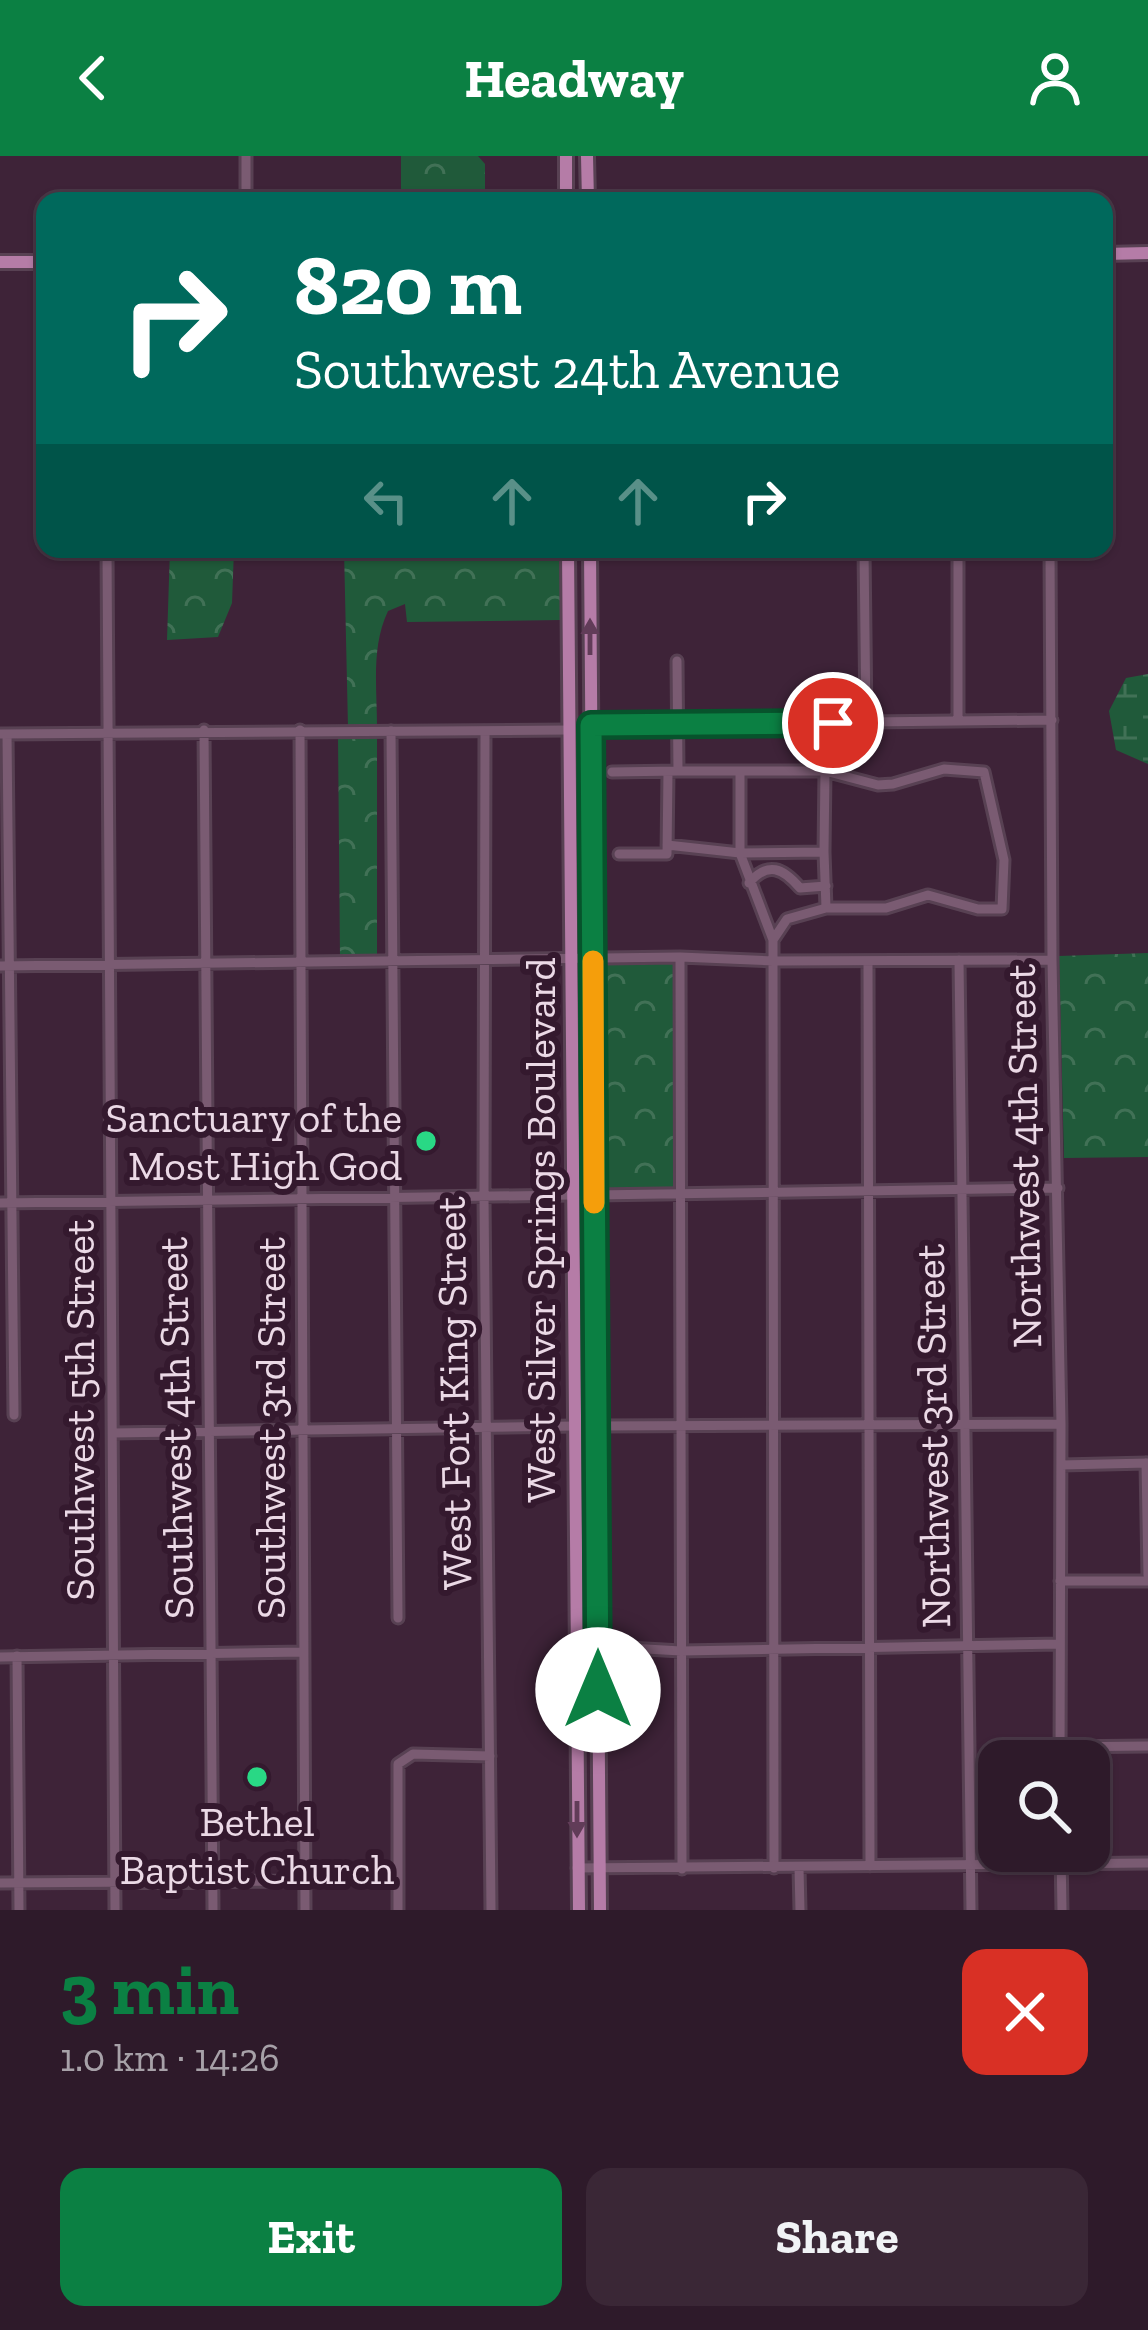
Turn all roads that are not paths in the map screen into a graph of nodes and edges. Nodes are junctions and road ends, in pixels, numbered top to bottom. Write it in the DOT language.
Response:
graph roads {
  1 [pos="245,156"];
  2 [pos="566,156"];
  3 [pos="587,156"];
  4 [pos="246,192"];
  5 [pos="566,192"];
  6 [pos="588,192"];
  7 [pos="1113,254"];
  8 [pos="1148,254"];
  9 [pos="0,262"];
  10 [pos="36,262"];
  11 [pos="106,558"];
  12 [pos="568,558"];
  13 [pos="590,558"];
  14 [pos="863,558"];
  15 [pos="958,558"];
  16 [pos="1050,558"];
  17 [pos="677,661"];
  18 [pos="570,693"];
  19 [pos="1052,720"];
  20 [pos="866,722"];
  21 [pos="958,722"];
  22 [pos="678,724"];
  23 [pos="591,725"];
  24 [pos="204,730"];
  25 [pos="300,730"];
  26 [pos="569,730"];
  27 [pos="391,731"];
  28 [pos="485,731"];
  29 [pos="107,733"];
  30 [pos="4,734"];
  31 [pos="591,768"];
  32 [pos="740,771"];
  33 [pos="825,771"];
  34 [pos="611,772"];
  35 [pos="673,772"];
  36 [pos="667,845"];
  37 [pos="824,852"];
  38 [pos="740,853"];
  39 [pos="619,854"];
  40 [pos="749,883"];
  41 [pos="826,886"];
  42 [pos="800,888"];
  43 [pos="826,908"];
  44 [pos="766,913"];
  45 [pos="792,916"];
  46 [pos="773,940"];
  47 [pos="680,957"];
  48 [pos="486,958"];
  49 [pos="592,959"];
  50 [pos="393,960"];
  51 [pos="571,960"];
  52 [pos="1052,960"];
  53 [pos="773,961"];
  54 [pos="868,961"];
  55 [pos="958,961"];
  56 [pos="301,962"];
  57 [pos="204,964"];
  58 [pos="108,965"];
  59 [pos="4,966"];
  60 [pos="572,1096"];
  61 [pos="1058,1188"];
  62 [pos="962,1190"];
  63 [pos="868,1191"];
  64 [pos="773,1192"];
  65 [pos="680,1194"];
  66 [pos="594,1195"];
  67 [pos="572,1196"];
  68 [pos="301,1198"];
  69 [pos="394,1198"];
  70 [pos="484,1198"];
  71 [pos="206,1199"];
  72 [pos="111,1201"];
  73 [pos="5,1203"];
  74 [pos="595,1273"];
  75 [pos="574,1400"];
  76 [pos="14,1414"];
  77 [pos="964,1424"];
  78 [pos="1060,1424"];
  79 [pos="774,1425"];
  80 [pos="869,1425"];
  81 [pos="574,1426"];
  82 [pos="596,1426"];
  83 [pos="681,1426"];
  84 [pos="487,1428"];
  85 [pos="395,1430"];
  86 [pos="301,1431"];
  87 [pos="113,1433"];
  88 [pos="207,1433"];
  89 [pos="596,1450"];
  90 [pos="1147,1462"];
  91 [pos="1060,1465"];
  92 [pos="1148,1578"];
  93 [pos="1060,1581"];
  94 [pos="398,1618"];
  95 [pos="1060,1644"];
  96 [pos="576,1645"];
  97 [pos="597,1646"];
  98 [pos="967,1647"];
  99 [pos="870,1648"];
  100 [pos="774,1649"];
  101 [pos="681,1651"];
  102 [pos="304,1652"];
  103 [pos="114,1655"];
  104 [pos="210,1655"];
  105 [pos="17,1656"];
  106 [pos="0,1657"];
  107 [pos="1059,1740"];
  108 [pos="1110,1746"];
  109 [pos="1148,1746"];
  110 [pos="490,1756"];
  111 [pos="1148,1863"];
  112 [pos="1110,1864"];
  113 [pos="870,1866"];
  114 [pos="970,1866"];
  115 [pos="978,1866"];
  116 [pos="578,1868"];
  117 [pos="774,1868"];
  118 [pos="799,1868"];
  119 [pos="599,1869"];
  120 [pos="682,1869"];
  121 [pos="1061,1872"];
  122 [pos="212,1881"];
  123 [pos="304,1881"];
  124 [pos="19,1882"];
  125 [pos="114,1882"];
  126 [pos="0,1883"];
  127 [pos="19,1910"];
  128 [pos="115,1910"];
  129 [pos="213,1910"];
  130 [pos="305,1910"];
  131 [pos="398,1910"];
  132 [pos="491,1910"];
  133 [pos="579,1910"];
  134 [pos="600,1910"];
  135 [pos="800,1910"];
  136 [pos="970,1910"];
  137 [pos="1062,1910"];
  1 -- 4 [label="street"];
  2 -- 5 [label="main road"];
  3 -- 6 [label="main road"];
  7 -- 8 [label="main road"];
  9 -- 10 [label="main road"];
  11 -- 29 [label="street, Southwest 5th Street"];
  12 -- 18 [label="main road, West Silver Springs Boulevard"];
  23 -- 13 [label="main road, West Silver Springs Boulevard, one-way"];
  14 -- 20 [label="street"];
  15 -- 21 [label="street"];
  16 -- 19 [label="street, Northwest 4th Street"];
  17 -- 22 [label="street"];
  18 -- 23 [label="main road"];
  18 -- 26 [label="main road, West Silver Springs Boulevard"];
  19 -- 21 [label="street"];
  19 -- 52 [label="street, Northwest 4th Street"];
  20 -- 21 [label="street"];
  20 -- 22 [label="street"];
  22 -- 23 [label="street"];
  22 -- 35 [label="street"];
  23 -- 31 [label="main road, West Silver Springs Boulevard"];
  24 -- 25 [label="street"];
  24 -- 29 [label="street"];
  24 -- 57 [label="street, Southwest 4th Street"];
  25 -- 27 [label="street"];
  25 -- 56 [label="street, Southwest 3rd Street"];
  26 -- 28 [label="street"];
  26 -- 31 [label="main road"];
  26 -- 51 [label="main road, West Silver Springs Boulevard"];
  27 -- 28 [label="street"];
  27 -- 50 [label="street"];
  28 -- 48 [label="street, West Fort King Street"];
  29 -- 30 [label="street"];
  29 -- 58 [label="street, Southwest 5th Street"];
  30 -- 59 [label="street"];
  31 -- 49 [label="main road, West Silver Springs Boulevard"];
  32 -- 33 [label="street"];
  32 -- 35 [label="street"];
  32 -- 38 [label="street"];
  33 -- 37 [label="street"];
  33 -- 43 [label="street"];
  34 -- 35 [label="street"];
  35 -- 36 [label="street"];
  36 -- 38 [label="street"];
  36 -- 39 [label="street"];
  37 -- 38 [label="street"];
  37 -- 41 [label="street"];
  38 -- 40 [label="street"];
  40 -- 42 [label="street"];
  40 -- 44 [label="street"];
  41 -- 42 [label="street"];
  41 -- 43 [label="street"];
  42 -- 45 [label="street"];
  43 -- 45 [label="street"];
  44 -- 45 [label="street"];
  44 -- 46 [label="street"];
  45 -- 46 [label="street"];
  46 -- 53 [label="street"];
  47 -- 49 [label="street"];
  47 -- 53 [label="street"];
  47 -- 65 [label="street"];
  48 -- 50 [label="street"];
  48 -- 51 [label="street"];
  48 -- 70 [label="street, West Fort King Street"];
  49 -- 51 [label="street"];
  49 -- 66 [label="main road, West Silver Springs Boulevard"];
  50 -- 56 [label="street"];
  50 -- 69 [label="street"];
  51 -- 60 [label="main road, West Silver Springs Boulevard"];
  52 -- 55 [label="street"];
  52 -- 61 [label="street, Northwest 4th Street"];
  53 -- 54 [label="street"];
  53 -- 64 [label="street"];
  54 -- 55 [label="street"];
  54 -- 63 [label="street"];
  55 -- 62 [label="street, Northwest 3rd Street"];
  56 -- 57 [label="street"];
  56 -- 68 [label="street, Southwest 3rd Street"];
  57 -- 58 [label="street"];
  57 -- 71 [label="street, Southwest 4th Street"];
  58 -- 59 [label="street"];
  58 -- 72 [label="street, Southwest 5th Street"];
  59 -- 73 [label="street"];
  60 -- 66 [label="main road"];
  60 -- 67 [label="main road, West Silver Springs Boulevard"];
  61 -- 62 [label="street"];
  61 -- 78 [label="street, Northwest 4th Street"];
  62 -- 63 [label="street"];
  62 -- 77 [label="street, Northwest 3rd Street"];
  63 -- 64 [label="street"];
  63 -- 80 [label="street"];
  64 -- 65 [label="street"];
  64 -- 79 [label="street"];
  65 -- 66 [label="street"];
  65 -- 83 [label="street"];
  66 -- 74 [label="main road, West Silver Springs Boulevard"];
  67 -- 70 [label="street"];
  67 -- 74 [label="main road"];
  67 -- 75 [label="main road, West Silver Springs Boulevard"];
  68 -- 69 [label="street"];
  68 -- 71 [label="street"];
  68 -- 86 [label="street, Southwest 3rd Street"];
  69 -- 70 [label="street"];
  69 -- 85 [label="street"];
  70 -- 84 [label="street, West Fort King Street"];
  71 -- 72 [label="street"];
  71 -- 88 [label="street, Southwest 4th Street"];
  72 -- 73 [label="street"];
  72 -- 87 [label="street, Southwest 5th Street"];
  73 -- 76 [label="street"];
  74 -- 82 [label="main road, West Silver Springs Boulevard"];
  75 -- 81 [label="main road, West Silver Springs Boulevard"];
  75 -- 82 [label="main road"];
  77 -- 78 [label="street"];
  77 -- 80 [label="street"];
  77 -- 98 [label="street, Northwest 3rd Street"];
  78 -- 91 [label="street, Northwest 4th Street"];
  79 -- 80 [label="street"];
  79 -- 83 [label="street"];
  79 -- 100 [label="street"];
  80 -- 99 [label="street"];
  81 -- 84 [label="street"];
  81 -- 89 [label="main road"];
  81 -- 96 [label="main road, West Silver Springs Boulevard"];
  82 -- 83 [label="street"];
  82 -- 89 [label="main road, West Silver Springs Boulevard"];
  83 -- 101 [label="street"];
  84 -- 85 [label="street"];
  84 -- 110 [label="street, West Fort King Street"];
  85 -- 86 [label="street"];
  85 -- 94 [label="street"];
  86 -- 88 [label="street"];
  86 -- 102 [label="street, Southwest 3rd Street"];
  87 -- 88 [label="street"];
  87 -- 103 [label="street, Southwest 5th Street"];
  88 -- 104 [label="street, Southwest 4th Street"];
  89 -- 97 [label="main road, West Silver Springs Boulevard"];
  90 -- 91 [label="street"];
  90 -- 92 [label="street"];
  91 -- 93 [label="street, Northwest 4th Street"];
  92 -- 93 [label="street"];
  93 -- 95 [label="street, Northwest 4th Street"];
  95 -- 98 [label="street"];
  95 -- 107 [label="street, Northwest 4th Street"];
  96 -- 97 [label="street"];
  96 -- 116 [label="main road, West Silver Springs Boulevard, one-way"];
  97 -- 101 [label="street"];
  97 -- 119 [label="main road, West Silver Springs Boulevard"];
  98 -- 99 [label="street"];
  98 -- 114 [label="street, Northwest 3rd Street"];
  99 -- 100 [label="street"];
  99 -- 113 [label="street"];
  100 -- 101 [label="street"];
  100 -- 117 [label="street"];
  101 -- 120 [label="street"];
  102 -- 104 [label="street"];
  102 -- 123 [label="street, Southwest 3rd Street"];
  103 -- 104 [label="street"];
  103 -- 105 [label="street"];
  103 -- 125 [label="street, Southwest 5th Street"];
  104 -- 122 [label="street, Southwest 4th Street"];
  105 -- 106 [label="street"];
  105 -- 124 [label="street"];
  108 -- 109 [label="street"];
  110 -- 131 [label="street"];
  110 -- 132 [label="street, West Fort King Street"];
  111 -- 112 [label="street"];
  113 -- 114 [label="street"];
  113 -- 118 [label="street"];
  114 -- 115 [label="street"];
  114 -- 136 [label="street, Northwest 3rd Street"];
  116 -- 119 [label="street"];
  116 -- 133 [label="main road, West Silver Springs Boulevard"];
  117 -- 118 [label="street"];
  117 -- 120 [label="street"];
  118 -- 135 [label="street"];
  119 -- 120 [label="street"];
  119 -- 134 [label="main road, West Silver Springs Boulevard"];
  121 -- 137 [label="street"];
  122 -- 123 [label="street"];
  122 -- 125 [label="street"];
  122 -- 129 [label="street, Southwest 4th Street"];
  123 -- 130 [label="street, Southwest 3rd Street"];
  124 -- 125 [label="street"];
  124 -- 126 [label="street"];
  124 -- 127 [label="street"];
  125 -- 128 [label="street, Southwest 5th Street"];
}
